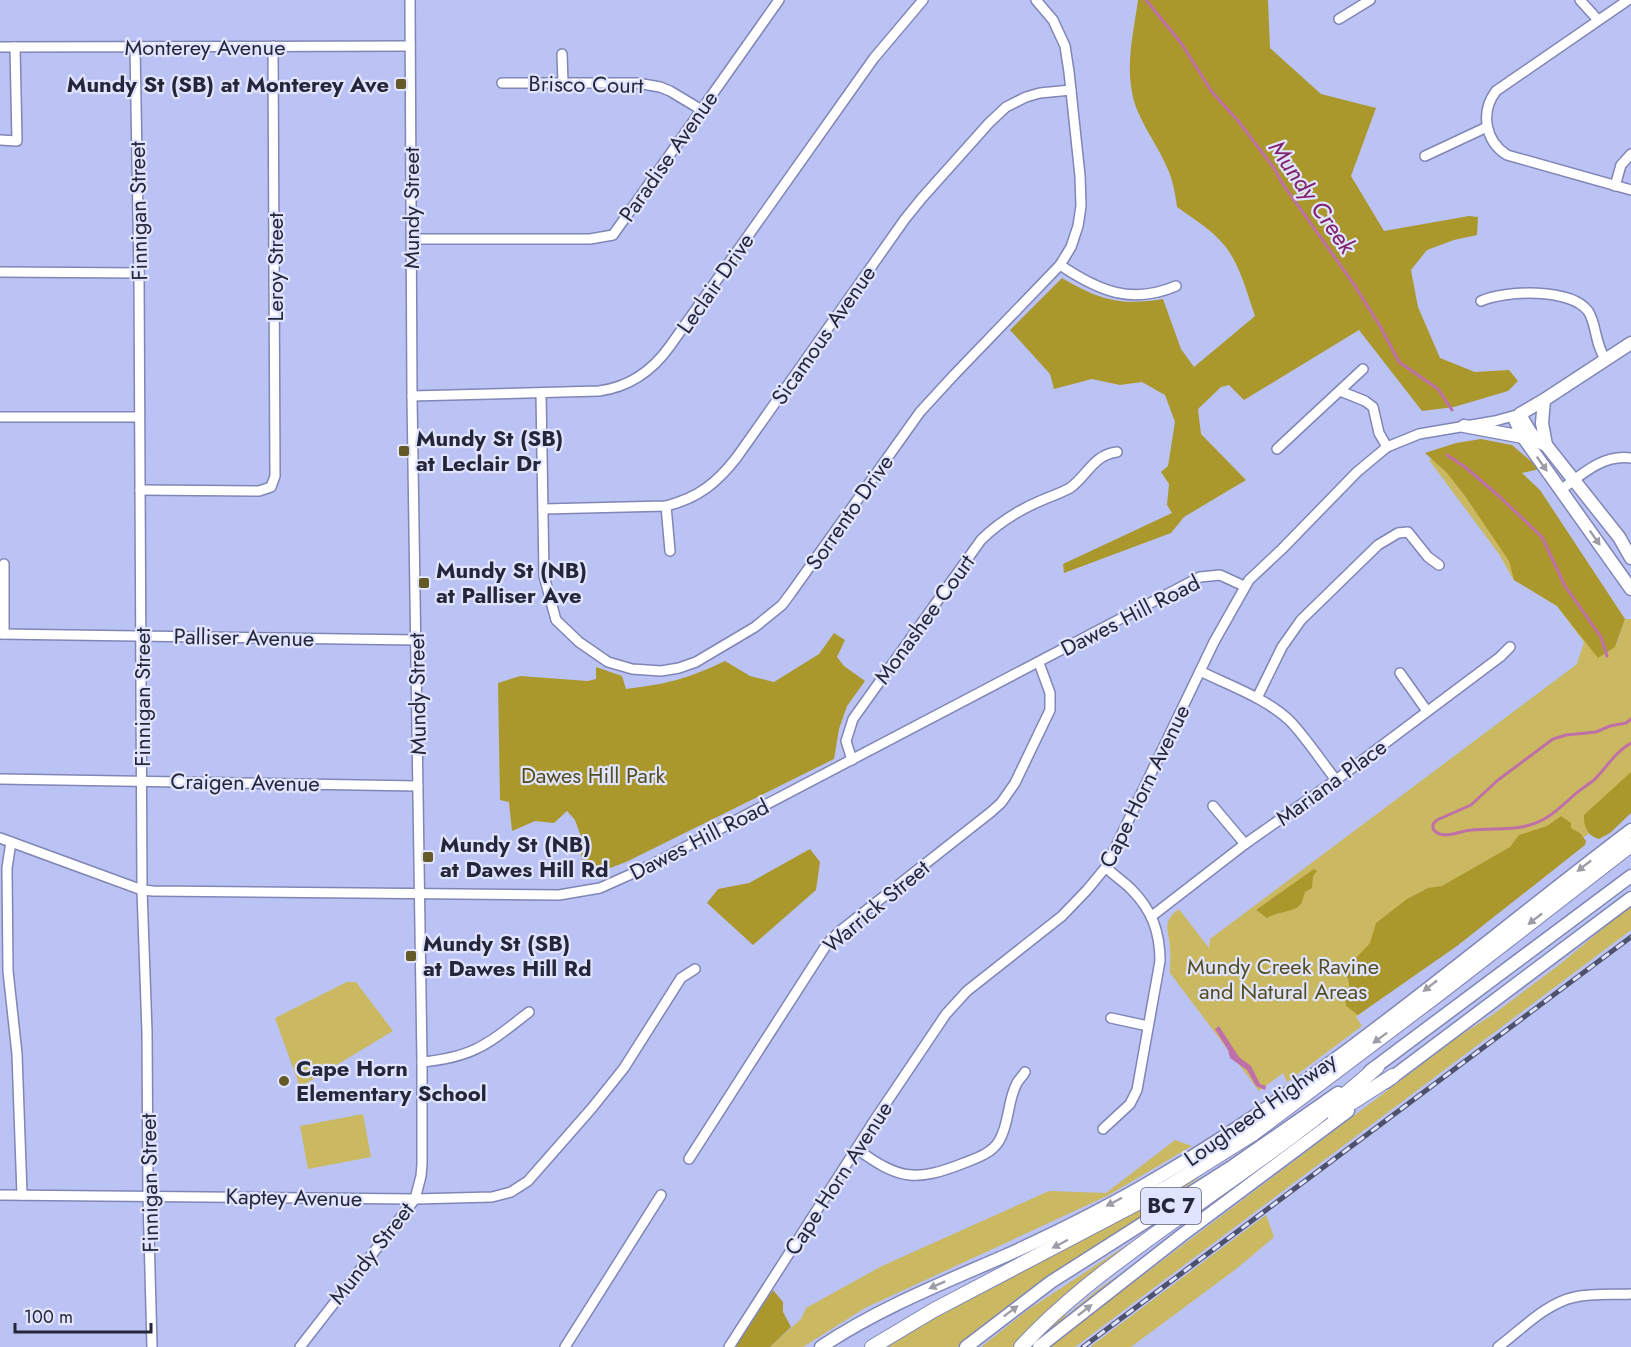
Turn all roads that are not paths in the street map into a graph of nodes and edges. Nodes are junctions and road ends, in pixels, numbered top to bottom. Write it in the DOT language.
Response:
graph roads {
  1 [pos="410,0"];
  2 [pos="779,0"];
  3 [pos="923,0"];
  4 [pos="1036,0"];
  5 [pos="1370,0"];
  6 [pos="1580,0"];
  7 [pos="1628,0"];
  8 [pos="1339,19"];
  9 [pos="1598,21"];
  10 [pos="273,46"];
  11 [pos="410,46"];
  12 [pos="0,47"];
  13 [pos="15,47"];
  14 [pos="135,47"];
  15 [pos="562,54"];
  16 [pos="502,83"];
  17 [pos="563,83"];
  18 [pos="1071,90"];
  19 [pos="700,110"];
  20 [pos="1487,127"];
  21 [pos="0,140"];
  22 [pos="1631,154"];
  23 [pos="1425,156"];
  24 [pos="1615,186"];
  25 [pos="1631,190"];
  26 [pos="411,239"];
  27 [pos="1060,265"];
  28 [pos="0,272"];
  29 [pos="139,273"];
  30 [pos="1176,286"];
  31 [pos="1480,301"];
  32 [pos="1631,343"];
  33 [pos="1605,360"];
  34 [pos="1363,369"];
  35 [pos="1340,391"];
  36 [pos="541,393"];
  37 [pos="412,396"];
  38 [pos="1544,400"];
  39 [pos="1516,415"];
  40 [pos="0,417"];
  41 [pos="139,417"];
  42 [pos="1464,426"];
  43 [pos="1523,437"];
  44 [pos="1546,445"];
  45 [pos="1387,447"];
  46 [pos="1277,449"];
  47 [pos="1116,452"];
  48 [pos="1631,458"];
  49 [pos="1575,480"];
  50 [pos="140,490"];
  51 [pos="1561,490"];
  52 [pos="666,506"];
  53 [pos="543,509"];
  54 [pos="1619,537"];
  55 [pos="1631,543"];
  56 [pos="670,551"];
  57 [pos="1631,558"];
  58 [pos="4,564"];
  59 [pos="1439,565"];
  60 [pos="1244,586"];
  61 [pos="1630,587"];
  62 [pos="2,634"];
  63 [pos="142,636"];
  64 [pos="417,640"];
  65 [pos="1510,647"];
  66 [pos="1039,663"];
  67 [pos="1200,672"];
  68 [pos="1400,673"];
  69 [pos="1257,698"];
  70 [pos="1427,711"];
  71 [pos="852,760"];
  72 [pos="0,779"];
  73 [pos="142,780"];
  74 [pos="1336,780"];
  75 [pos="418,786"];
  76 [pos="1213,806"];
  77 [pos="1631,830"];
  78 [pos="0,838"];
  79 [pos="11,842"];
  80 [pos="1245,844"];
  81 [pos="1631,845"];
  82 [pos="1106,867"];
  83 [pos="1631,876"];
  84 [pos="142,890"];
  85 [pos="420,895"];
  86 [pos="1631,898"];
  87 [pos="1152,916"];
  88 [pos="695,969"];
  89 [pos="530,1012"];
  90 [pos="1111,1018"];
  91 [pos="1148,1026"];
  92 [pos="422,1062"];
  93 [pos="1377,1066"];
  94 [pos="1025,1072"];
  95 [pos="1393,1076"];
  96 [pos="1103,1129"];
  97 [pos="857,1149"];
  98 [pos="689,1159"];
  99 [pos="0,1195"];
  100 [pos="22,1195"];
  101 [pos="661,1195"];
  102 [pos="148,1196"];
  103 [pos="414,1199"];
  104 [pos="1631,1294"];
  105 [pos="1064,1305"];
  106 [pos="152,1347"];
  107 [pos="300,1347"];
  108 [pos="565,1347"];
  109 [pos="729,1347"];
  110 [pos="820,1347"];
  111 [pos="872,1347"];
  112 [pos="966,1347"];
  113 [pos="1021,1347"];
  114 [pos="1039,1347"];
  115 [pos="1498,1347"];
  1 -- 11 [label="street, Mundy Street"];
  2 -- 19 [label="street, Paradise Avenue"];
  3 -- 36 [label="street, Leclair Drive"];
  4 -- 18 [label="street, Sorrento Drive"];
  5 -- 8 [label="street"];
  6 -- 9 [label="street"];
  7 -- 9 [label="street"];
  9 -- 20 [label="street"];
  10 -- 11 [label="street, Monterey Avenue"];
  10 -- 14 [label="street, Monterey Avenue"];
  10 -- 50 [label="street, Leroy Street"];
  11 -- 26 [label="street, Mundy Street"];
  12 -- 13 [label="street, Monterey Avenue"];
  13 -- 14 [label="street, Monterey Avenue"];
  13 -- 21 [label="street"];
  14 -- 29 [label="street, Finnigan Street"];
  15 -- 17 [label="street"];
  16 -- 17 [label="street, Brisco Court"];
  17 -- 19 [label="street, Brisco Court"];
  18 -- 27 [label="street, Sorrento Drive"];
  18 -- 52 [label="street, Sicamous Avenue"];
  19 -- 26 [label="street, Paradise Avenue"];
  20 -- 23 [label="street"];
  20 -- 24 [label="street"];
  22 -- 24 [label="street"];
  24 -- 25 [label="street"];
  26 -- 37 [label="street, Mundy Street"];
  27 -- 30 [label="street"];
  27 -- 53 [label="street, Sorrento Drive"];
  28 -- 29 [label="street"];
  29 -- 41 [label="street, Finnigan Street"];
  31 -- 33 [label="street"];
  32 -- 33 [label="main road"];
  33 -- 38 [label="main road"];
  34 -- 35 [label="street"];
  35 -- 45 [label="street"];
  35 -- 46 [label="street"];
  36 -- 37 [label="street, Leclair Drive"];
  36 -- 53 [label="street, Sorrento Drive"];
  37 -- 64 [label="street, Mundy Street"];
  38 -- 39 [label="main road"];
  38 -- 44 [label="main road"];
  39 -- 42 [label="street, Cape Horn Avenue"];
  39 -- 43 [label="main road"];
  39 -- 44 [label="main road"];
  40 -- 41 [label="street"];
  41 -- 50 [label="street, Finnigan Street"];
  42 -- 43 [label="main road"];
  42 -- 45 [label="street, Cape Horn Avenue"];
  43 -- 51 [label="main road, one-way"];
  44 -- 49 [label="main road"];
  45 -- 60 [label="street, Cape Horn Avenue"];
  47 -- 71 [label="street, Monashee Court"];
  48 -- 49 [label="street"];
  49 -- 51 [label="street"];
  49 -- 54 [label="main road"];
  50 -- 63 [label="street, Finnigan Street"];
  51 -- 61 [label="main road, one-way"];
  52 -- 53 [label="street, Sicamous Avenue"];
  52 -- 56 [label="street"];
  54 -- 55 [label="main road"];
  54 -- 57 [label="main road"];
  58 -- 62 [label="street"];
  59 -- 69 [label="street"];
  60 -- 66 [label="street, Dawes Hill Road"];
  60 -- 67 [label="street, Cape Horn Avenue"];
  62 -- 63 [label="street, Palliser Avenue"];
  63 -- 64 [label="street, Palliser Avenue"];
  63 -- 73 [label="street, Finnigan Street"];
  64 -- 75 [label="street, Mundy Street"];
  65 -- 70 [label="street, Mariana Place"];
  66 -- 71 [label="street, Dawes Hill Road"];
  66 -- 98 [label="street, Warrick Street"];
  67 -- 69 [label="street"];
  67 -- 82 [label="street, Cape Horn Avenue"];
  68 -- 70 [label="street"];
  69 -- 74 [label="street"];
  70 -- 74 [label="street, Mariana Place"];
  71 -- 85 [label="street, Dawes Hill Road"];
  72 -- 73 [label="street, Craigen Avenue"];
  73 -- 75 [label="street, Craigen Avenue"];
  73 -- 84 [label="street, Finnigan Street"];
  74 -- 80 [label="street, Mariana Place"];
  75 -- 85 [label="street, Mundy Street"];
  76 -- 80 [label="street"];
  77 -- 110 [label="main road, Lougheed Highway / BC 7, one-way"];
  78 -- 79 [label="street, Dawes Hill Road"];
  79 -- 84 [label="street, Dawes Hill Road"];
  79 -- 100 [label="street"];
  80 -- 87 [label="street, Mariana Place"];
  81 -- 111 [label="highway, one-way"];
  82 -- 87 [label="street"];
  82 -- 97 [label="street, Cape Horn Avenue"];
  83 -- 93 [label="main road, Lougheed Highway / BC 7"];
  84 -- 85 [label="street, Dawes Hill Road"];
  84 -- 102 [label="street, Finnigan Street"];
  85 -- 92 [label="street, Mundy Street"];
  86 -- 95 [label="main road"];
  87 -- 91 [label="street"];
  88 -- 103 [label="street, Kaptey Avenue"];
  89 -- 92 [label="street"];
  90 -- 91 [label="street"];
  91 -- 96 [label="street"];
  92 -- 103 [label="street, Mundy Street"];
  93 -- 105 [label="highway"];
  112 -- 93 [label="main road, Lougheed Highway / BC 7, one-way"];
  94 -- 97 [label="street"];
  95 -- 105 [label="highway"];
  114 -- 95 [label="main road, one-way"];
  97 -- 109 [label="street, Cape Horn Avenue"];
  99 -- 100 [label="street, Kaptey Avenue"];
  100 -- 102 [label="street, Kaptey Avenue"];
  101 -- 108 [label="street"];
  102 -- 103 [label="street, Kaptey Avenue"];
  102 -- 106 [label="street, Finnigan Street"];
  103 -- 107 [label="street, Mundy Street"];
  104 -- 115 [label="street"];
  105 -- 113 [label="highway"];
}
